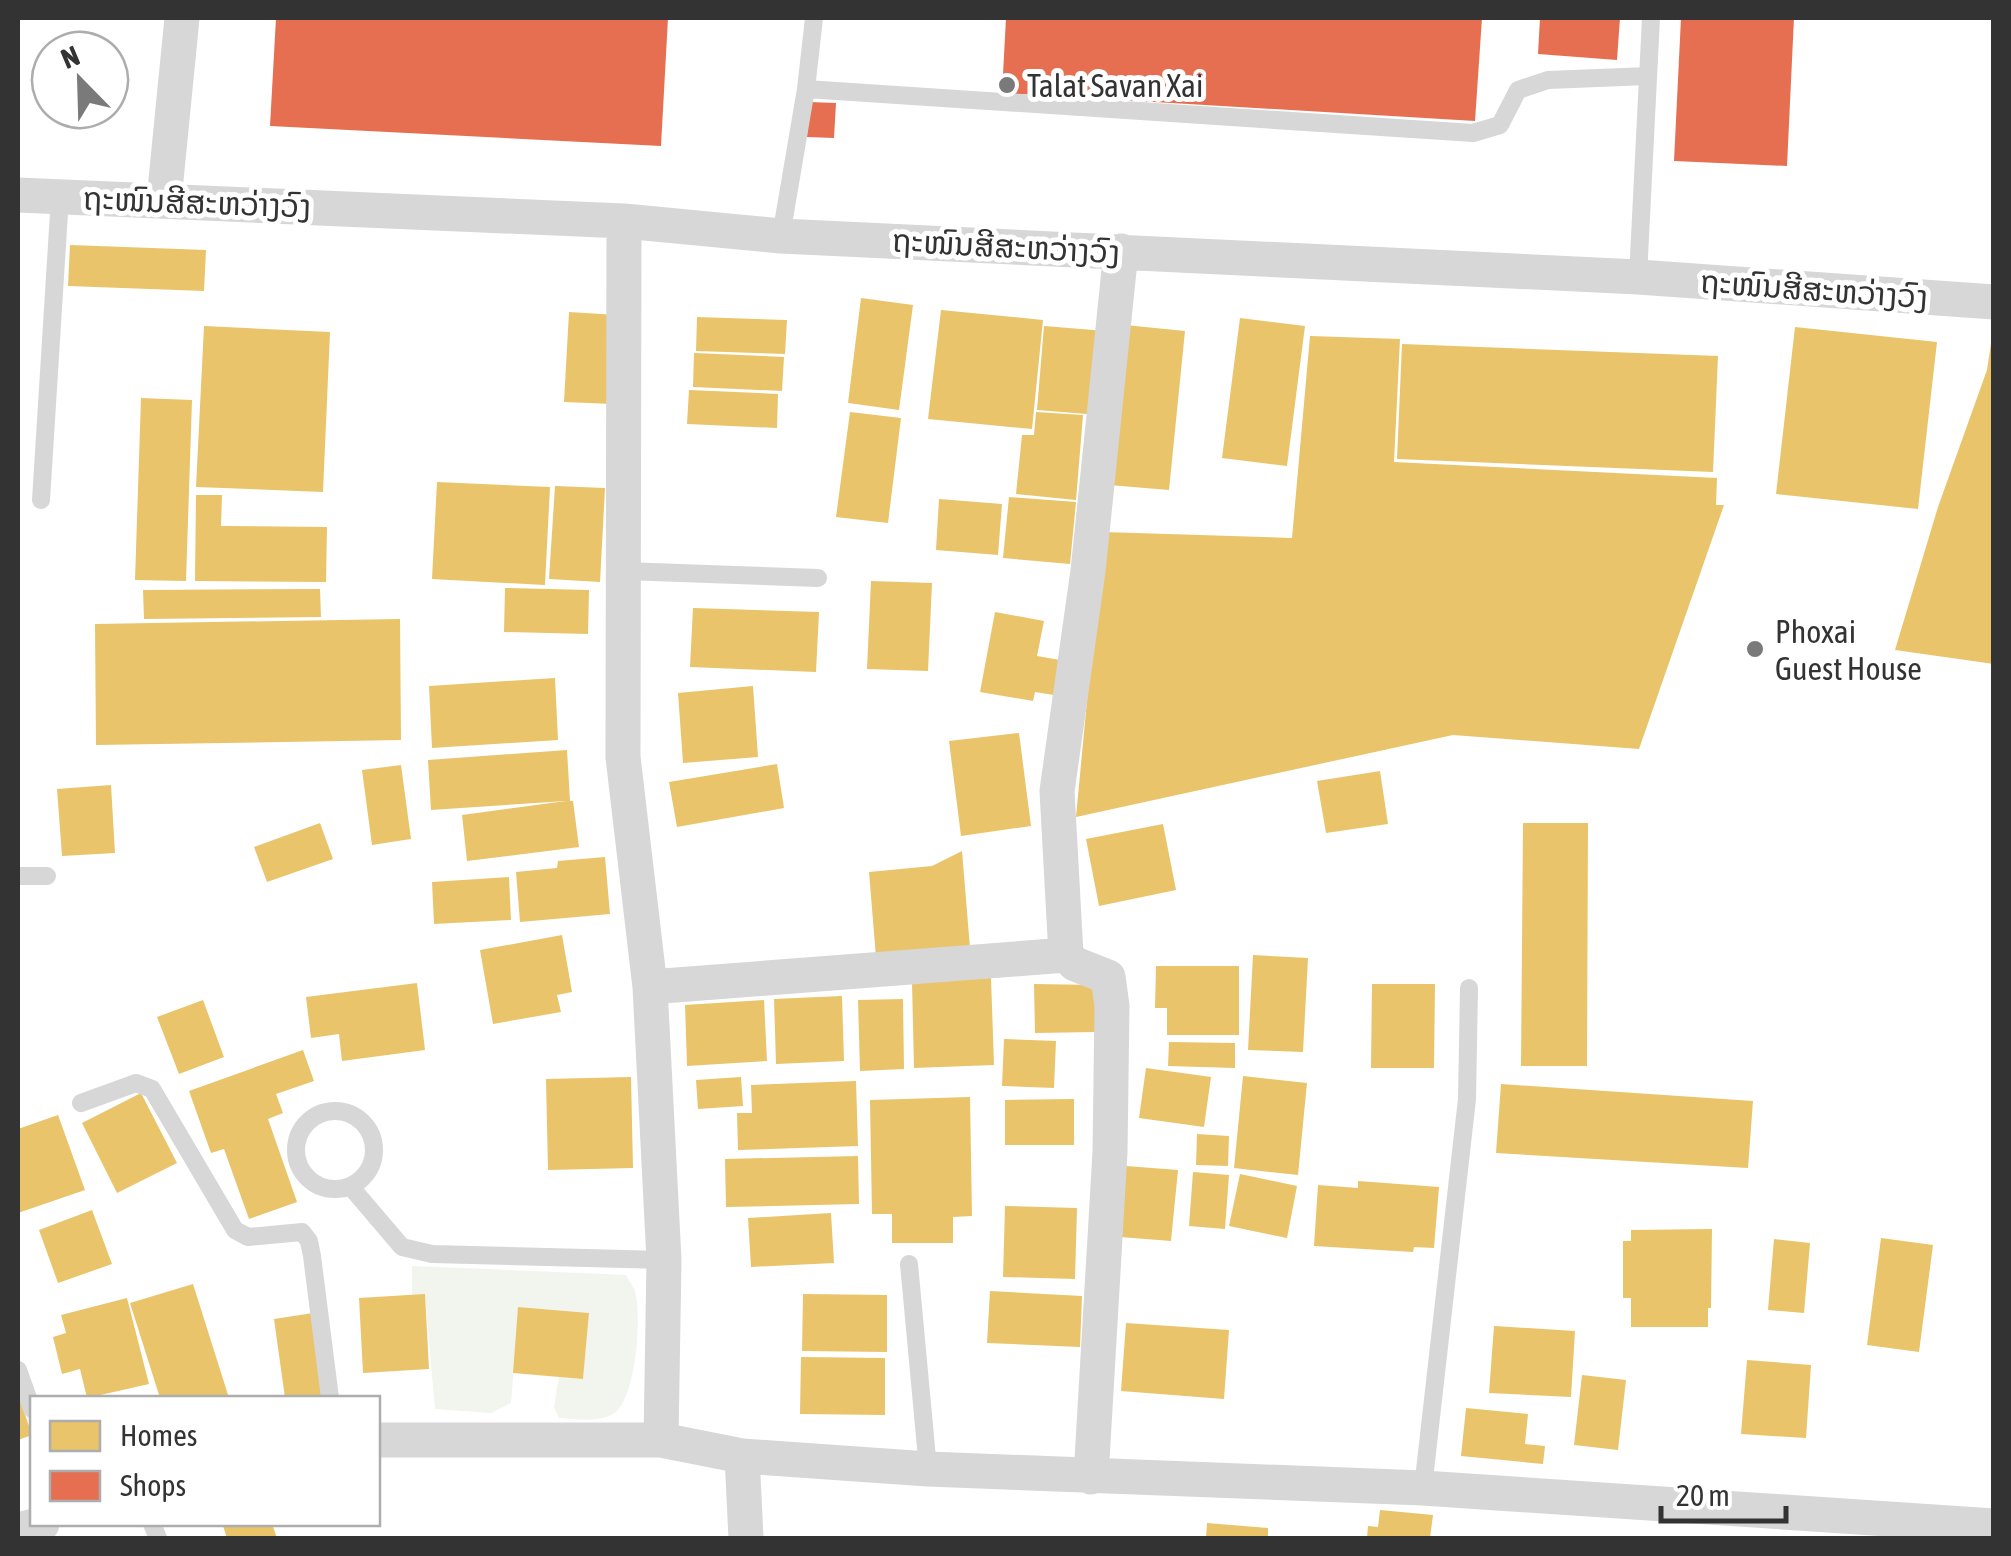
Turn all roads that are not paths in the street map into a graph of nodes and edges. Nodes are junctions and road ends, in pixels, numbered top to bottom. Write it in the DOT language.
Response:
graph roads {
  1 [pos="182,18"];
  2 [pos="814,18"];
  3 [pos="1650,18"];
  4 [pos="1648,76"];
  5 [pos="806,89"];
  6 [pos="18,195"];
  7 [pos="60,196"];
  8 [pos="164,200"];
  9 [pos="624,221"];
  10 [pos="782,236"];
  11 [pos="1121,251"];
  12 [pos="1638,277"];
  13 [pos="1994,302"];
  14 [pos="41,500"];
  15 [pos="624,572"];
  16 [pos="818,578"];
  17 [pos="18,876"];
  18 [pos="47,876"];
  19 [pos="1066,955"];
  20 [pos="650,987"];
  21 [pos="1469,988"];
  22 [pos="81,1103"];
  23 [pos="350,1186"];
  24 [pos="664,1260"];
  25 [pos="909,1264"];
  26 [pos="18,1370"];
  27 [pos="330,1396"];
  28 [pos="30,1404"];
  29 [pos="380,1440"];
  30 [pos="661,1440"];
  31 [pos="742,1456"];
  32 [pos="928,1470"];
  33 [pos="1091,1477"];
  34 [pos="1423,1488"];
  35 [pos="1994,1526"];
  36 [pos="746,1538"];
  1 -- 8 [label="street"];
  2 -- 5 [label="lane"];
  3 -- 4 [label="lane"];
  4 -- 5 [label="lane"];
  4 -- 12 [label="lane"];
  5 -- 10 [label="lane"];
  6 -- 7 [label="street, ຖະໜົນສີສະຫວ່າງວົງ"];
  7 -- 8 [label="street, ຖະໜົນສີສະຫວ່າງວົງ"];
  7 -- 14 [label="lane"];
  8 -- 9 [label="street, ຖະໜົນສີສະຫວ່າງວົງ"];
  9 -- 10 [label="street, ຖະໜົນສີສະຫວ່າງວົງ"];
  9 -- 15 [label="street"];
  10 -- 11 [label="street, ຖະໜົນສີສະຫວ່າງວົງ"];
  11 -- 12 [label="street, ຖະໜົນສີສະຫວ່າງວົງ"];
  11 -- 19 [label="street"];
  12 -- 13 [label="street, ຖະໜົນສີສະຫວ່າງວົງ"];
  15 -- 16 [label="lane"];
  15 -- 20 [label="street"];
  17 -- 18 [label="lane"];
  19 -- 20 [label="street"];
  19 -- 33 [label="street"];
  20 -- 24 [label="street"];
  21 -- 34 [label="lane"];
  22 -- 27 [label="lane"];
  23 -- 23 [label="lane"];
  23 -- 24 [label="lane"];
  24 -- 30 [label="street"];
  25 -- 32 [label="lane"];
  26 -- 28 [label="lane"];
  29 -- 30 [label="street"];
  30 -- 31 [label="street"];
  31 -- 32 [label="street"];
  31 -- 36 [label="street"];
  32 -- 33 [label="street"];
  33 -- 34 [label="street"];
  34 -- 35 [label="street"];
}
